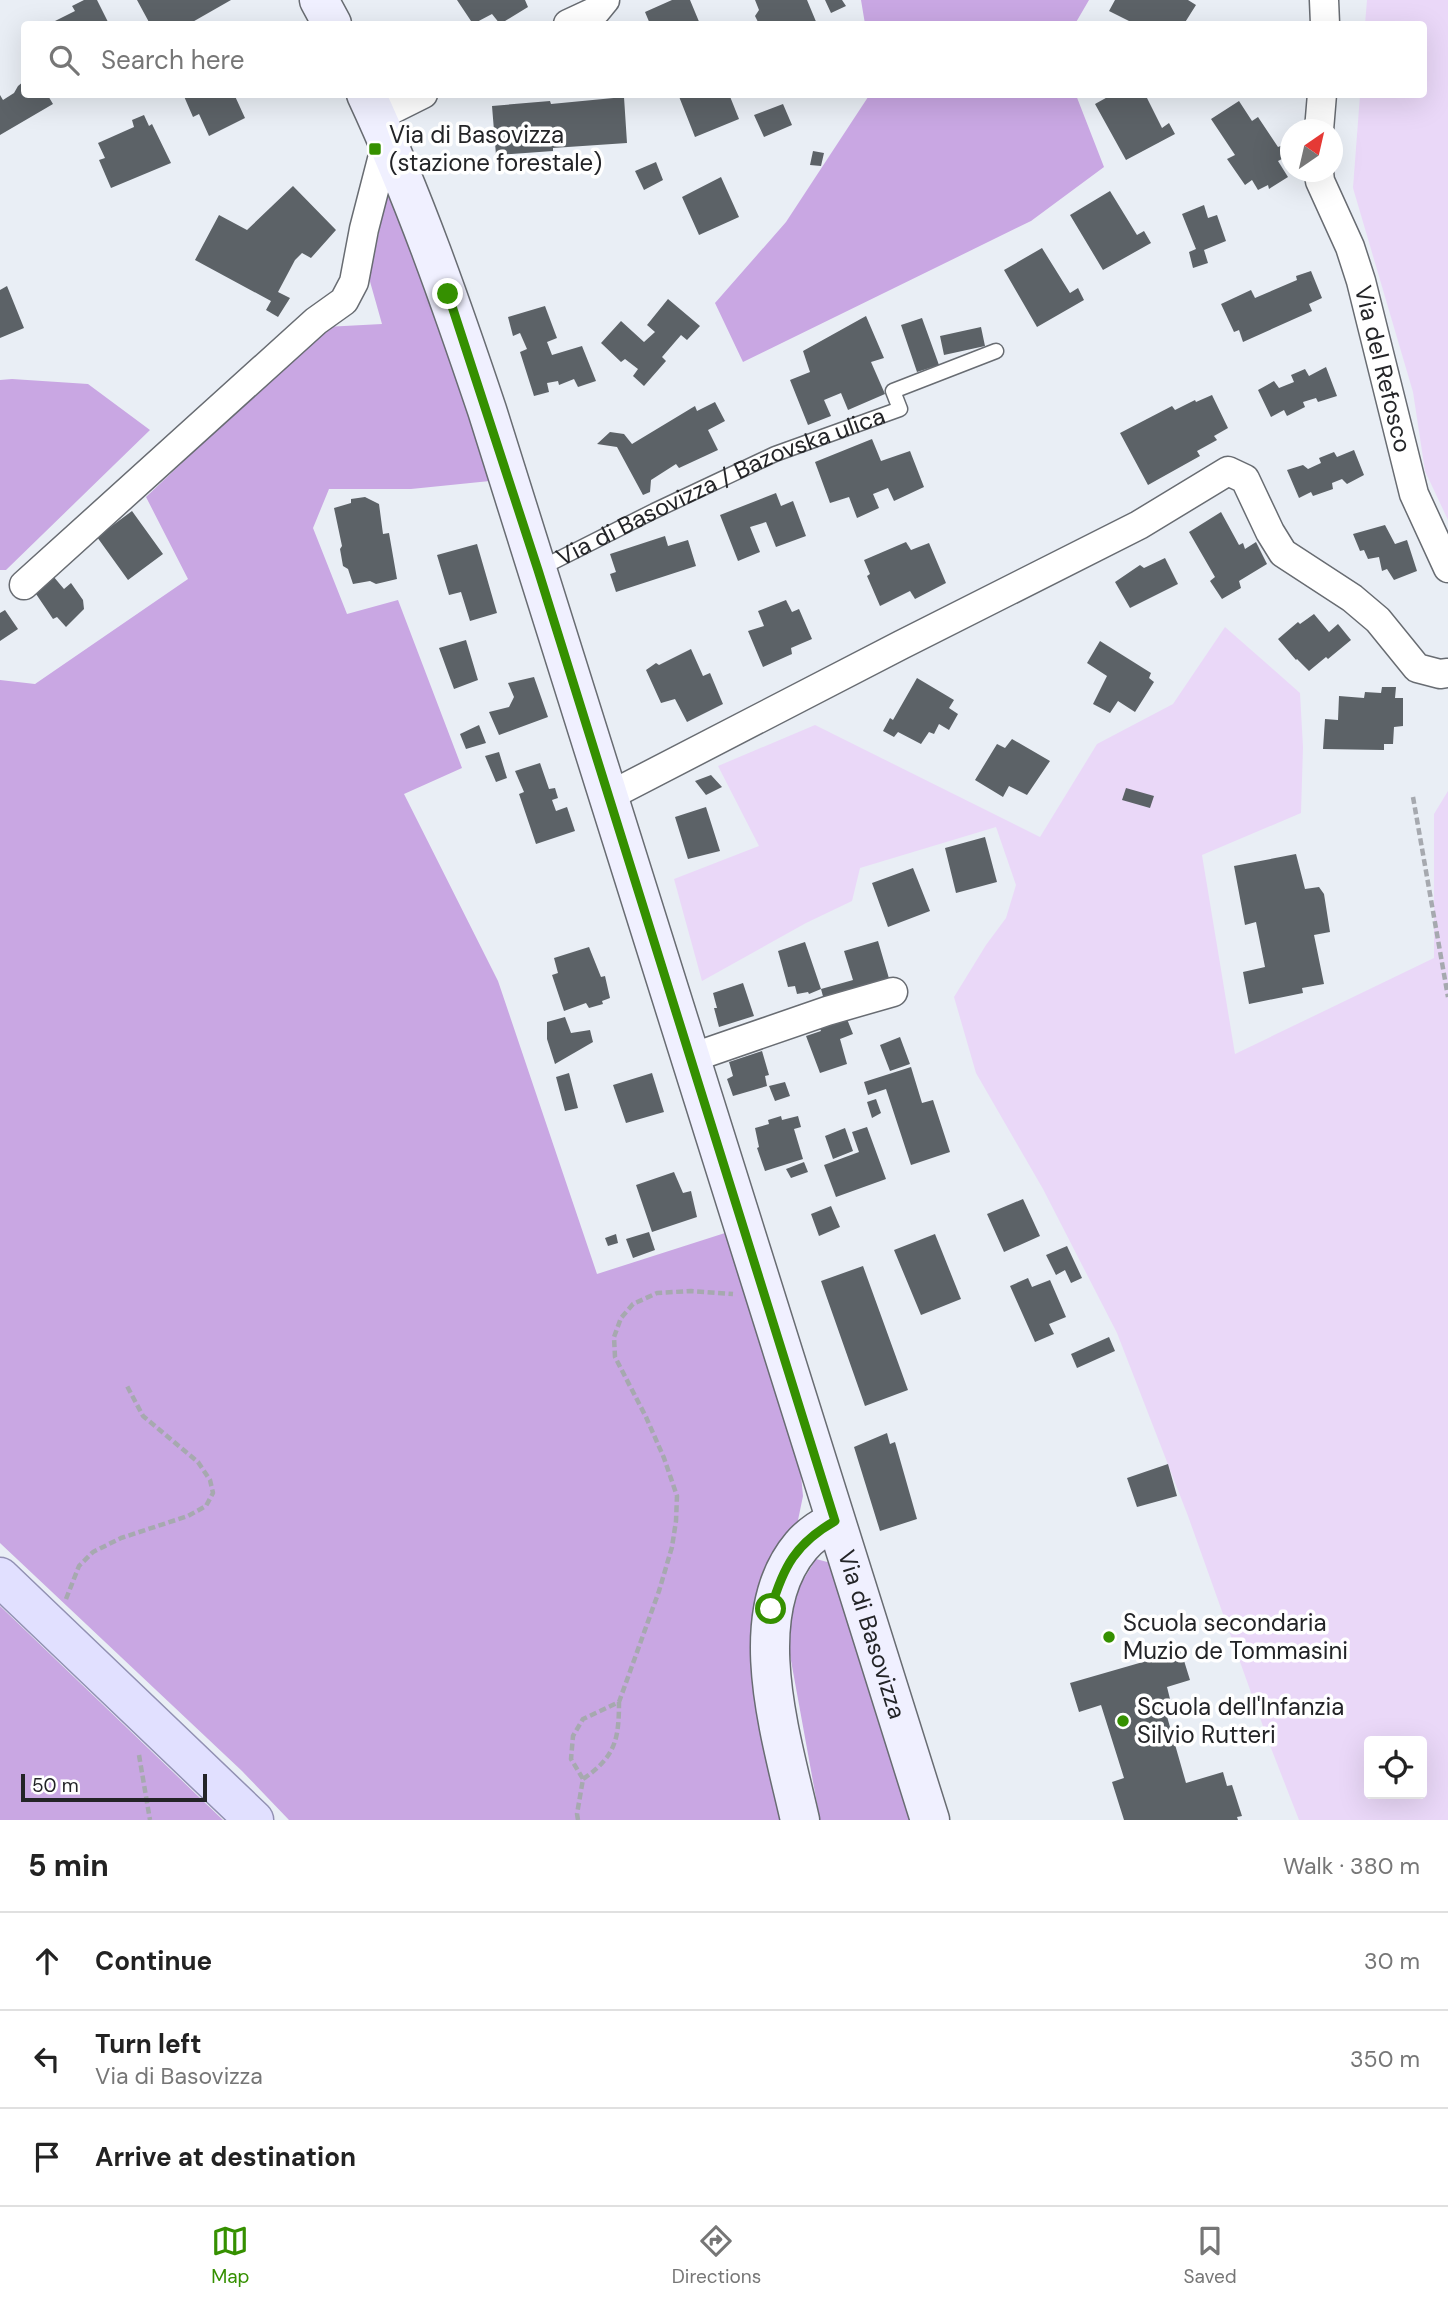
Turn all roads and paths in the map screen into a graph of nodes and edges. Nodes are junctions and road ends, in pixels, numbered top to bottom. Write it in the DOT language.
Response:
graph roads {
  1 [pos="319,0"];
  2 [pos="605,0"];
  3 [pos="1324,0"];
  4 [pos="330,21"];
  5 [pos="574,21"];
  6 [pos="1325,21"];
  7 [pos="415,98"];
  8 [pos="1322,98"];
  9 [pos="377,117"];
  10 [pos="1320,119"];
  11 [pos="1320,182"];
  12 [pos="996,351"];
  13 [pos="1448,568"];
  14 [pos="538,570"];
  15 [pos="24,585"];
  16 [pos="1448,673"];
  17 [pos="609,796"];
  18 [pos="1413,797"];
  19 [pos="893,992"];
  20 [pos="1448,997"];
  21 [pos="691,1058"];
  22 [pos="765,1296"];
  23 [pos="127,1386"];
  24 [pos="835,1521"];
  25 [pos="0,1577"];
  26 [pos="49,1623"];
  27 [pos="619,1702"];
  28 [pos="139,1753"];
  29 [pos="583,1779"];
  30 [pos="150,1820"];
  31 [pos="254,1820"];
  32 [pos="578,1820"];
  33 [pos="800,1820"];
  34 [pos="930,1820"];
  1 -- 4 [label="main road"];
  2 -- 5 [label="street"];
  3 -- 6 [label="street"];
  7 -- 9 [label="street"];
  8 -- 10 [label="street"];
  9 -- 14 [label="main road, Via di Basovizza"];
  9 -- 15 [label="street"];
  11 -- 13 [label="street, Via del Refosco"];
  12 -- 14 [label="lane, Via di Basovizza / Bazovska ulica"];
  14 -- 17 [label="main road, Via di Basovizza"];
  16 -- 17 [label="street"];
  17 -- 21 [label="main road, Via di Basovizza"];
  18 -- 20 [label="path"];
  19 -- 21 [label="street"];
  21 -- 22 [label="main road, Via di Basovizza"];
  22 -- 24 [label="main road, Via di Basovizza"];
  22 -- 27 [label="path"];
  23 -- 26 [label="path"];
  24 -- 33 [label="main road"];
  24 -- 34 [label="main road, Via di Basovizza"];
  25 -- 26 [label="main road"];
  26 -- 31 [label="main road"];
  27 -- 29 [label="path"];
  27 -- 29 [label="path"];
  28 -- 30 [label="path"];
  29 -- 32 [label="path"];
}
